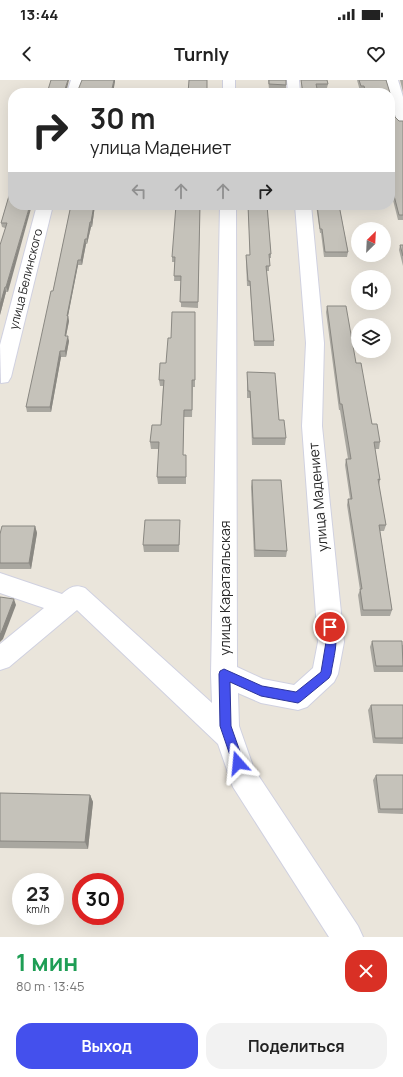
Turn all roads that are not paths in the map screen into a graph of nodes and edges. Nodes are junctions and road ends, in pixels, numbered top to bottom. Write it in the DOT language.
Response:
graph roads {
  1 [pos="395,91"];
  2 [pos="403,121"];
  3 [pos="44,210"];
  4 [pos="228,210"];
  5 [pos="303,210"];
  6 [pos="1,377"];
  7 [pos="0,583"];
  8 [pos="71,600"];
  9 [pos="0,659"];
  10 [pos="224,674"];
  11 [pos="229,736"];
  12 [pos="347,937"];
  1 -- 2 [label="street"];
  3 -- 6 [label="street, улица Белинского"];
  4 -- 10 [label="street, улица Каратальская"];
  5 -- 10 [label="street, улица Мадениет"];
  7 -- 8 [label="street"];
  8 -- 9 [label="street"];
  8 -- 11 [label="street"];
  10 -- 11 [label="street, улица Каратальская"];
  11 -- 12 [label="street, улица Каратальская"];
}
